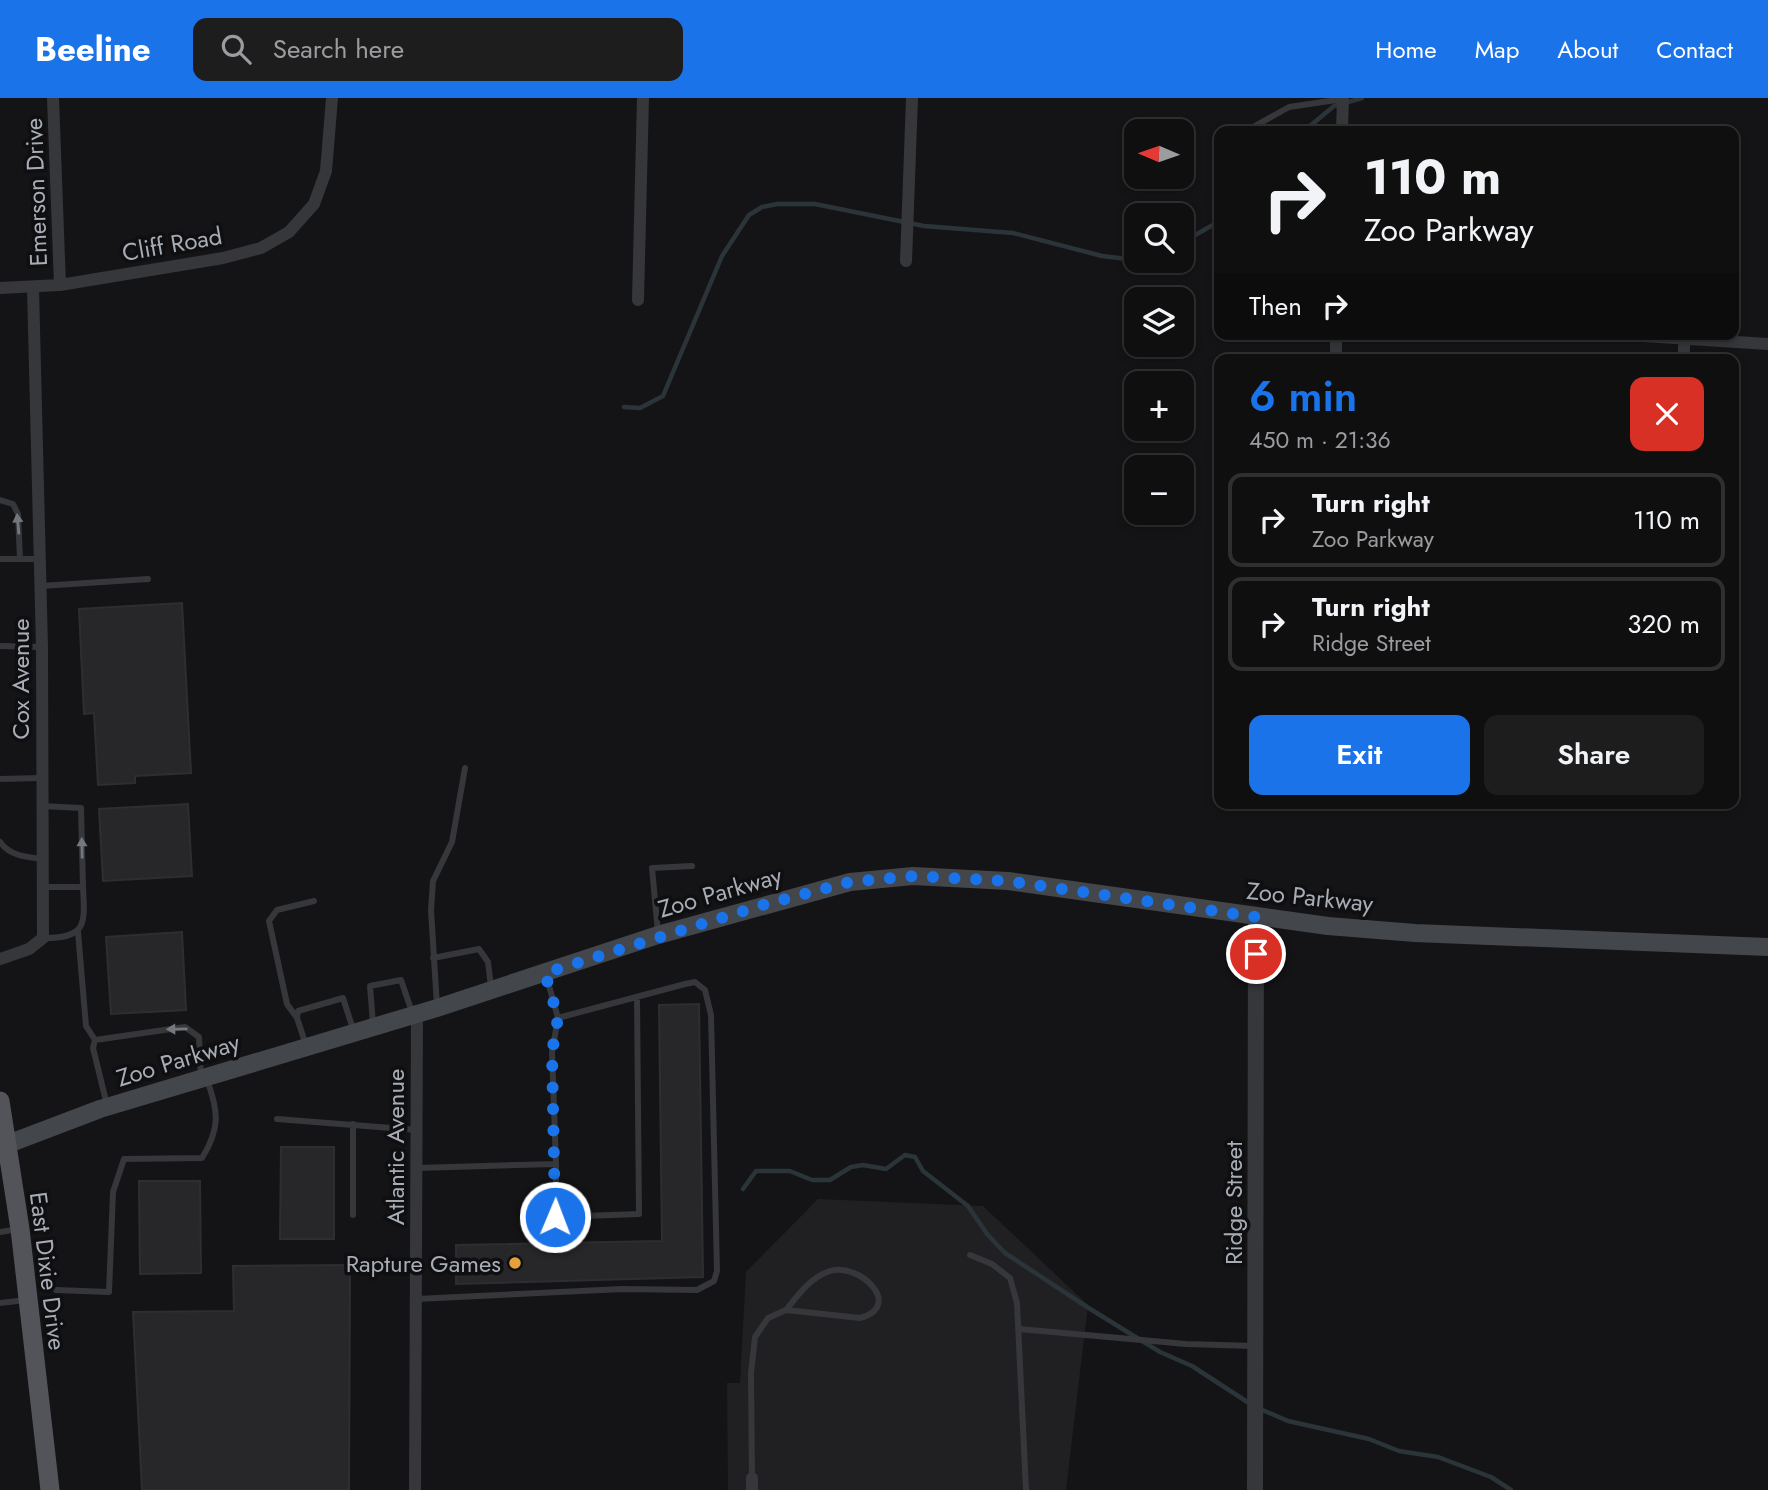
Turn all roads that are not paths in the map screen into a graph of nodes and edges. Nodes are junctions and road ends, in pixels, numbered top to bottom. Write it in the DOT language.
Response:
graph roads {
  1 [pos="53,98"];
  2 [pos="332,98"];
  3 [pos="643,98"];
  4 [pos="912,98"];
  5 [pos="1343,98"];
  6 [pos="1255,126"];
  7 [pos="1342,126"];
  8 [pos="905,261"];
  9 [pos="60,285"];
  10 [pos="0,288"];
  11 [pos="33,288"];
  12 [pos="638,300"];
  13 [pos="1701,340"];
  14 [pos="1768,344"];
  15 [pos="0,500"];
  16 [pos="0,559"];
  17 [pos="20,559"];
  18 [pos="40,559"];
  19 [pos="148,579"];
  20 [pos="41,586"];
  21 [pos="0,646"];
  22 [pos="42,647"];
  23 [pos="465,768"];
  24 [pos="41,778"];
  25 [pos="0,779"];
  26 [pos="42,806"];
  27 [pos="0,842"];
  28 [pos="44,859"];
  29 [pos="692,866"];
  30 [pos="44,887"];
  31 [pos="83,887"];
  32 [pos="314,901"];
  33 [pos="1256,917"];
  34 [pos="78,932"];
  35 [pos="658,935"];
  36 [pos="43,938"];
  37 [pos="1768,947"];
  38 [pos="433,958"];
  39 [pos="0,959"];
  40 [pos="545,973"];
  41 [pos="491,989"];
  42 [pos="637,997"];
  43 [pos="437,1008"];
  44 [pos="415,1014"];
  45 [pos="297,1018"];
  46 [pos="558,1018"];
  47 [pos="373,1026"];
  48 [pos="354,1031"];
  49 [pos="95,1040"];
  50 [pos="307,1046"];
  51 [pos="204,1079"];
  52 [pos="0,1101"];
  53 [pos="108,1107"];
  54 [pos="277,1119"];
  55 [pos="353,1124"];
  56 [pos="416,1130"];
  57 [pos="3,1146"];
  58 [pos="556,1164"];
  59 [pos="416,1167"];
  60 [pos="354,1215"];
  61 [pos="20,1229"];
  62 [pos="0,1232"];
  63 [pos="970,1255"];
  64 [pos="56,1290"];
  65 [pos="416,1299"];
  66 [pos="27,1300"];
  67 [pos="0,1303"];
  68 [pos="786,1310"];
  69 [pos="1019,1329"];
  70 [pos="1256,1346"];
  71 [pos="752,1484"];
  72 [pos="50,1490"];
  73 [pos="415,1490"];
  74 [pos="1026,1490"];
  75 [pos="1255,1490"];
  1 -- 9 [label="street, Emerson Drive"];
  2 -- 9 [label="street, Cliff Road"];
  3 -- 12 [label="street"];
  4 -- 8 [label="street"];
  5 -- 6 [label="lane"];
  5 -- 7 [label="street"];
  9 -- 11 [label="street, Cliff Road"];
  10 -- 11 [label="street, Cliff Road"];
  11 -- 18 [label="street, Cox Avenue"];
  13 -- 14 [label="street"];
  17 -- 15 [label="lane, one-way"];
  16 -- 17 [label="lane"];
  17 -- 18 [label="lane"];
  18 -- 20 [label="street, Cox Avenue"];
  19 -- 20 [label="lane"];
  20 -- 22 [label="street, Cox Avenue"];
  21 -- 22 [label="lane"];
  22 -- 24 [label="street, Cox Avenue"];
  23 -- 38 [label="lane"];
  24 -- 25 [label="lane"];
  24 -- 26 [label="street, Cox Avenue"];
  26 -- 28 [label="street, Cox Avenue"];
  31 -- 26 [label="lane, one-way"];
  27 -- 28 [label="lane"];
  28 -- 30 [label="street, Cox Avenue"];
  29 -- 35 [label="lane"];
  30 -- 31 [label="lane"];
  30 -- 36 [label="street, Cox Avenue"];
  31 -- 34 [label="lane"];
  32 -- 45 [label="lane"];
  33 -- 35 [label="main road, Zoo Parkway"];
  33 -- 37 [label="main road, Zoo Parkway"];
  33 -- 70 [label="street, Ridge Street"];
  34 -- 36 [label="lane"];
  34 -- 49 [label="lane"];
  35 -- 40 [label="main road, Zoo Parkway"];
  36 -- 39 [label="street"];
  38 -- 41 [label="lane"];
  38 -- 43 [label="lane"];
  40 -- 41 [label="main road, Zoo Parkway"];
  40 -- 46 [label="lane"];
  41 -- 43 [label="main road, Zoo Parkway"];
  42 -- 46 [label="lane"];
  42 -- 58 [label="lane"];
  42 -- 65 [label="lane"];
  43 -- 44 [label="main road, Zoo Parkway"];
  44 -- 47 [label="main road, Zoo Parkway"];
  44 -- 47 [label="lane"];
  44 -- 56 [label="street, Atlantic Avenue"];
  45 -- 48 [label="lane"];
  45 -- 50 [label="lane"];
  46 -- 58 [label="lane"];
  47 -- 48 [label="main road, Zoo Parkway"];
  48 -- 50 [label="main road, Zoo Parkway"];
  51 -- 49 [label="lane, one-way"];
  49 -- 53 [label="lane"];
  50 -- 51 [label="main road, Zoo Parkway"];
  51 -- 53 [label="main road, Zoo Parkway"];
  51 -- 64 [label="lane"];
  52 -- 57 [label="main road, East Dixie Drive"];
  53 -- 57 [label="main road, Zoo Parkway"];
  54 -- 55 [label="lane"];
  55 -- 56 [label="lane"];
  55 -- 60 [label="lane"];
  56 -- 59 [label="street, Atlantic Avenue"];
  57 -- 61 [label="main road, East Dixie Drive"];
  58 -- 59 [label="lane"];
  59 -- 65 [label="street, Atlantic Avenue"];
  61 -- 62 [label="lane"];
  61 -- 66 [label="main road, East Dixie Drive"];
  63 -- 69 [label="lane"];
  65 -- 73 [label="street, Atlantic Avenue"];
  66 -- 67 [label="lane"];
  66 -- 72 [label="main road, East Dixie Drive"];
  68 -- 68 [label="lane"];
  68 -- 71 [label="lane"];
  69 -- 70 [label="lane"];
  69 -- 74 [label="lane"];
  70 -- 75 [label="street, Ridge Street"];
}
